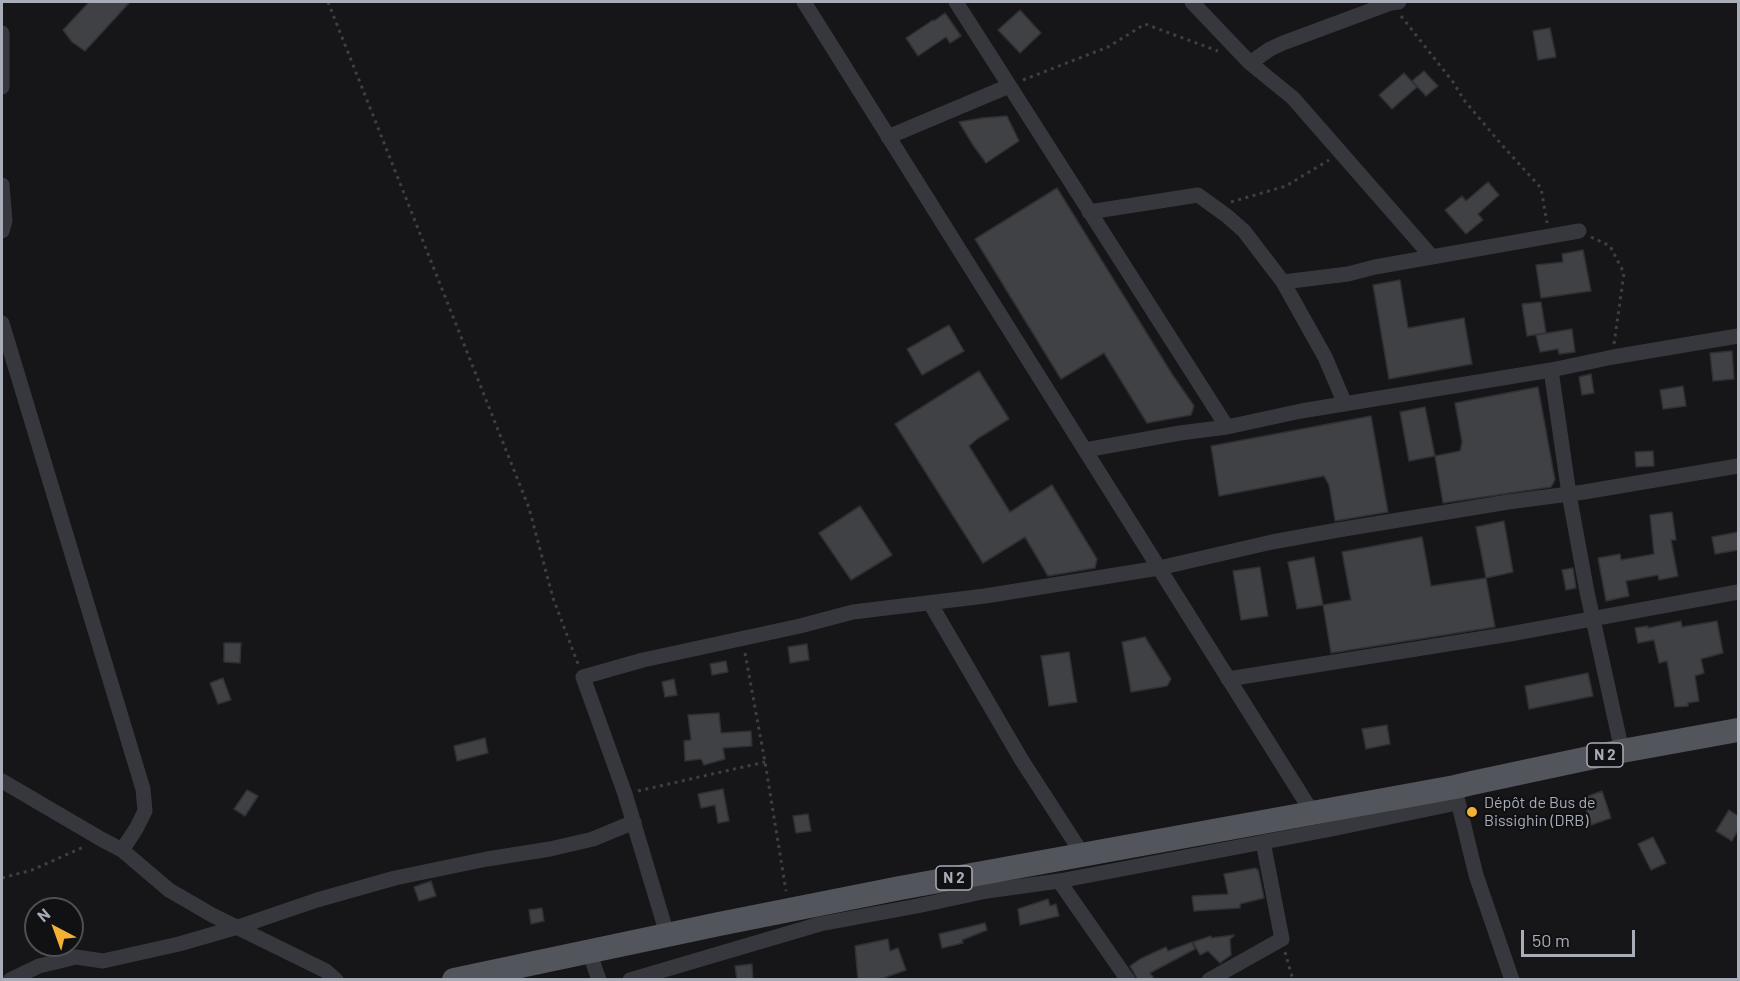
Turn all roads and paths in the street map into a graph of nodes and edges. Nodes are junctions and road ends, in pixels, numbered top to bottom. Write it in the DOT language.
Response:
graph roads {
  1 [pos="328,2"];
  2 [pos="804,2"];
  3 [pos="956,2"];
  4 [pos="1192,2"];
  5 [pos="1393,2"];
  6 [pos="2,33"];
  7 [pos="1219,51"];
  8 [pos="1250,63"];
  9 [pos="1009,86"];
  10 [pos="2,87"];
  11 [pos="888,137"];
  12 [pos="1340,153"];
  13 [pos="2,185"];
  14 [pos="1215,207"];
  15 [pos="1089,212"];
  16 [pos="2,231"];
  17 [pos="1579,231"];
  18 [pos="1549,236"];
  19 [pos="1432,257"];
  20 [pos="1283,282"];
  21 [pos="2,323"];
  22 [pos="1738,336"];
  23 [pos="1613,357"];
  24 [pos="1551,370"];
  25 [pos="1346,404"];
  26 [pos="1227,428"];
  27 [pos="1085,450"];
  28 [pos="1738,466"];
  29 [pos="1569,494"];
  30 [pos="1159,567"];
  31 [pos="1738,592"];
  32 [pos="930,603"];
  33 [pos="1592,619"];
  34 [pos="743,639"];
  35 [pos="583,677"];
  36 [pos="1228,678"];
  37 [pos="1738,730"];
  38 [pos="1622,751"];
  39 [pos="765,762"];
  40 [pos="2,781"];
  41 [pos="1461,791"];
  42 [pos="625,794"];
  43 [pos="1312,812"];
  44 [pos="633,822"];
  45 [pos="101,839"];
  46 [pos="1263,842"];
  47 [pos="122,850"];
  48 [pos="1083,855"];
  49 [pos="2,878"];
  50 [pos="1059,882"];
  51 [pos="788,910"];
  52 [pos="238,927"];
  53 [pos="667,934"];
  54 [pos="1282,939"];
  55 [pos="589,951"];
  56 [pos="9,980"];
  57 [pos="336,980"];
  58 [pos="454,980"];
  59 [pos="599,980"];
  60 [pos="630,980"];
  61 [pos="1128,980"];
  62 [pos="1209,980"];
  63 [pos="1293,980"];
  64 [pos="1512,980"];
  1 -- 35 [label="path"];
  2 -- 11 [label="street"];
  3 -- 9 [label="street"];
  4 -- 8 [label="street"];
  5 -- 8 [label="street"];
  5 -- 18 [label="path"];
  6 -- 10 [label="street"];
  7 -- 9 [label="path"];
  8 -- 12 [label="street"];
  9 -- 11 [label="street"];
  9 -- 15 [label="street"];
  11 -- 27 [label="street"];
  12 -- 14 [label="path"];
  12 -- 19 [label="street"];
  13 -- 16 [label="street"];
  14 -- 15 [label="street"];
  14 -- 20 [label="street"];
  15 -- 26 [label="street"];
  17 -- 18 [label="street"];
  17 -- 23 [label="path"];
  18 -- 19 [label="street"];
  19 -- 20 [label="street"];
  20 -- 25 [label="street"];
  21 -- 47 [label="street"];
  22 -- 23 [label="street"];
  23 -- 24 [label="street"];
  24 -- 25 [label="street"];
  24 -- 29 [label="street"];
  25 -- 26 [label="street"];
  26 -- 27 [label="street"];
  27 -- 30 [label="street"];
  28 -- 29 [label="street"];
  29 -- 30 [label="street"];
  29 -- 33 [label="street"];
  30 -- 32 [label="street"];
  30 -- 36 [label="street"];
  31 -- 33 [label="street"];
  32 -- 34 [label="street"];
  32 -- 48 [label="street"];
  33 -- 36 [label="street"];
  33 -- 38 [label="street"];
  34 -- 35 [label="street"];
  34 -- 39 [label="path"];
  35 -- 42 [label="street"];
  36 -- 43 [label="street"];
  37 -- 38 [label="main road, N 2"];
  38 -- 41 [label="main road, N 2"];
  39 -- 42 [label="path"];
  39 -- 51 [label="path"];
  40 -- 45 [label="street"];
  41 -- 43 [label="main road, N 2"];
  41 -- 46 [label="street"];
  41 -- 64 [label="street"];
  42 -- 44 [label="street"];
  43 -- 48 [label="main road, N 2"];
  44 -- 52 [label="street"];
  44 -- 53 [label="street"];
  45 -- 47 [label="street"];
  45 -- 49 [label="path"];
  46 -- 50 [label="street"];
  46 -- 54 [label="street"];
  47 -- 52 [label="street"];
  48 -- 51 [label="main road, N 2"];
  50 -- 60 [label="street"];
  50 -- 61 [label="street"];
  51 -- 53 [label="main road, N 2"];
  52 -- 56 [label="street"];
  52 -- 57 [label="street"];
  53 -- 55 [label="main road, N 2"];
  54 -- 62 [label="street"];
  54 -- 63 [label="path"];
  55 -- 58 [label="main road, N 2"];
  55 -- 59 [label="street"];
}
